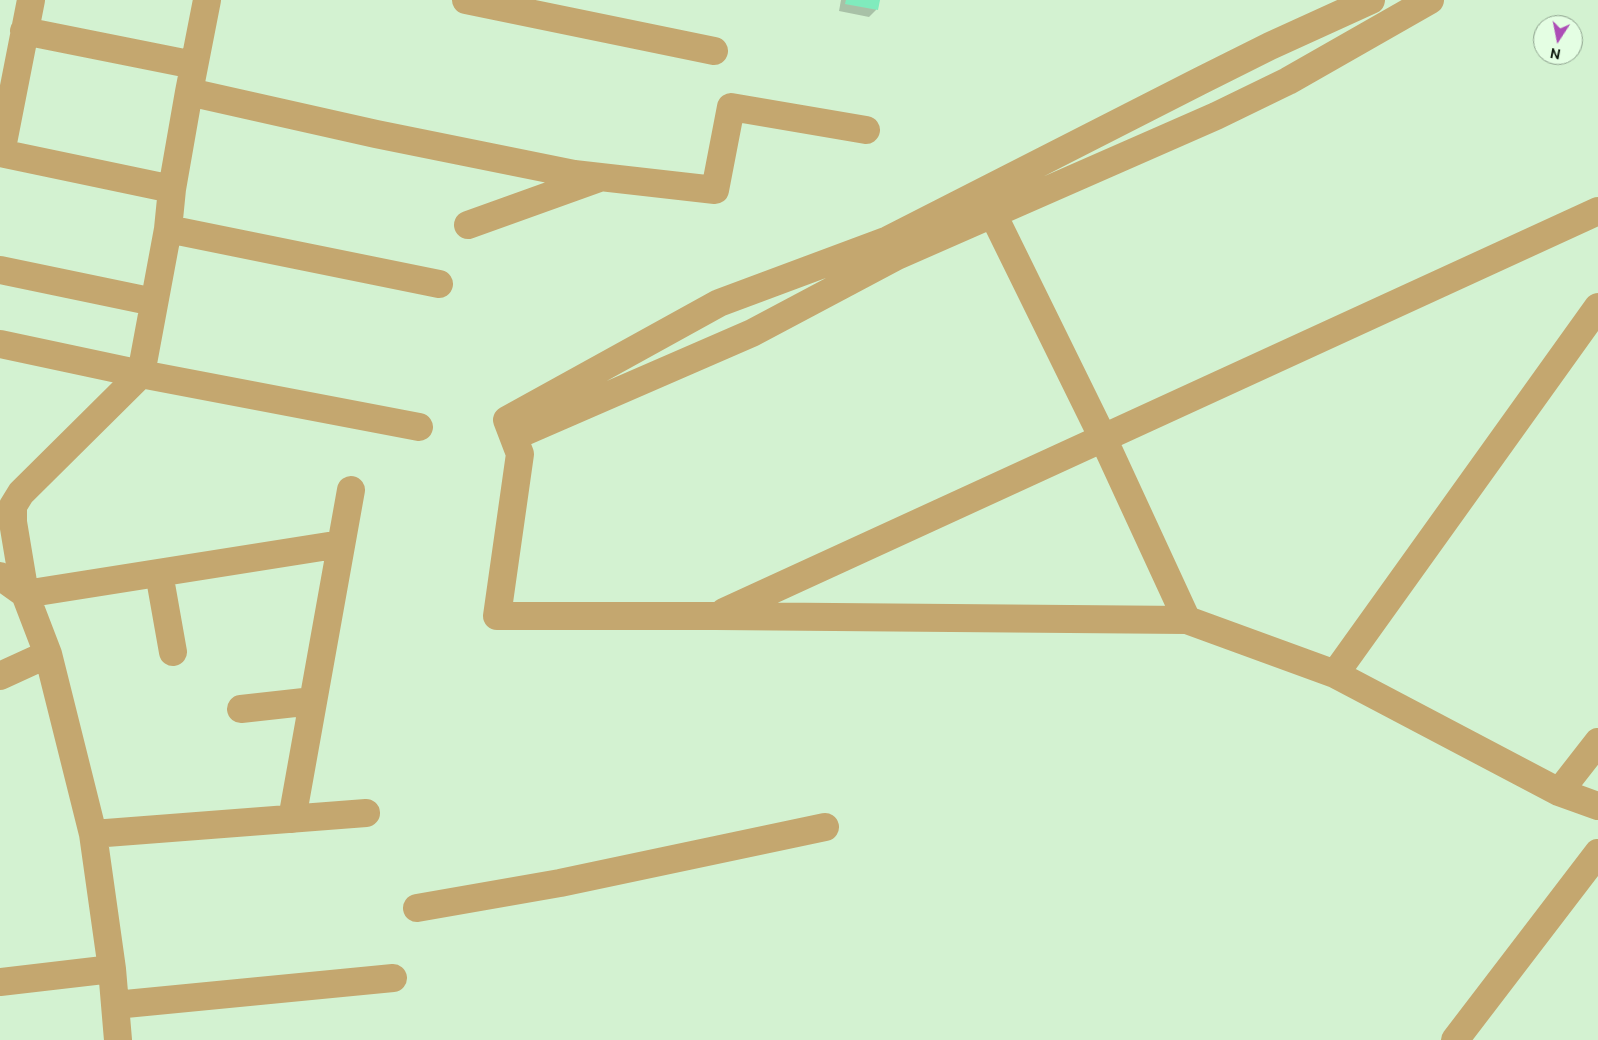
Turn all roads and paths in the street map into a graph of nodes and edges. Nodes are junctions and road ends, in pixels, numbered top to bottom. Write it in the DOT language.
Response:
graph roads {
  1 [pos="31,0"];
  2 [pos="207,0"];
  3 [pos="466,0"];
  4 [pos="1371,0"];
  5 [pos="1430,0"];
  6 [pos="24,31"];
  7 [pos="714,51"];
  8 [pos="194,65"];
  9 [pos="189,92"];
  10 [pos="866,130"];
  11 [pos="1,153"];
  12 [pos="603,177"];
  13 [pos="172,189"];
  14 [pos="988,203"];
  15 [pos="1598,211"];
  16 [pos="468,225"];
  17 [pos="168,228"];
  18 [pos="0,270"];
  19 [pos="439,284"];
  20 [pos="154,302"];
  21 [pos="1598,307"];
  22 [pos="0,344"];
  23 [pos="141,374"];
  24 [pos="419,427"];
  25 [pos="511,428"];
  26 [pos="1103,438"];
  27 [pos="351,490"];
  28 [pos="341,544"];
  29 [pos="159,573"];
  30 [pos="0,576"];
  31 [pos="24,594"];
  32 [pos="716,616"];
  33 [pos="1187,620"];
  34 [pos="173,652"];
  35 [pos="48,654"];
  36 [pos="1335,674"];
  37 [pos="0,676"];
  38 [pos="312,701"];
  39 [pos="241,710"];
  40 [pos="1598,742"];
  41 [pos="1560,792"];
  42 [pos="1598,806"];
  43 [pos="366,813"];
  44 [pos="292,819"];
  45 [pos="825,827"];
  46 [pos="93,834"];
  47 [pos="1598,853"];
  48 [pos="417,908"];
  49 [pos="112,969"];
  50 [pos="393,978"];
  51 [pos="0,982"];
  52 [pos="115,1005"];
  53 [pos="118,1040"];
  54 [pos="1455,1040"];
  1 -- 6 [label="street"];
  2 -- 8 [label="street"];
  3 -- 7 [label="street"];
  4 -- 14 [label="street"];
  5 -- 14 [label="street"];
  6 -- 8 [label="street"];
  6 -- 11 [label="street"];
  8 -- 9 [label="street"];
  9 -- 12 [label="street"];
  9 -- 13 [label="street"];
  10 -- 12 [label="street"];
  11 -- 13 [label="street"];
  12 -- 16 [label="street"];
  13 -- 17 [label="street"];
  14 -- 25 [label="street"];
  14 -- 25 [label="street"];
  14 -- 26 [label="street"];
  15 -- 26 [label="street"];
  17 -- 19 [label="street"];
  17 -- 20 [label="street"];
  18 -- 20 [label="street"];
  20 -- 23 [label="street"];
  21 -- 36 [label="street"];
  22 -- 23 [label="street"];
  23 -- 24 [label="street"];
  23 -- 31 [label="street"];
  25 -- 32 [label="street"];
  26 -- 32 [label="street"];
  26 -- 33 [label="street"];
  27 -- 28 [label="street"];
  28 -- 29 [label="street"];
  28 -- 38 [label="street"];
  29 -- 31 [label="street"];
  29 -- 34 [label="street"];
  30 -- 31 [label="street"];
  31 -- 35 [label="street"];
  32 -- 33 [label="street"];
  33 -- 36 [label="street"];
  35 -- 37 [label="street"];
  35 -- 46 [label="street"];
  36 -- 41 [label="street"];
  38 -- 39 [label="street"];
  38 -- 44 [label="street"];
  40 -- 41 [label="street"];
  41 -- 42 [label="street"];
  43 -- 44 [label="street"];
  44 -- 46 [label="street"];
  45 -- 48 [label="street"];
  46 -- 49 [label="street"];
  47 -- 54 [label="street"];
  49 -- 51 [label="street"];
  49 -- 52 [label="street"];
  50 -- 52 [label="street"];
  52 -- 53 [label="street"];
}
